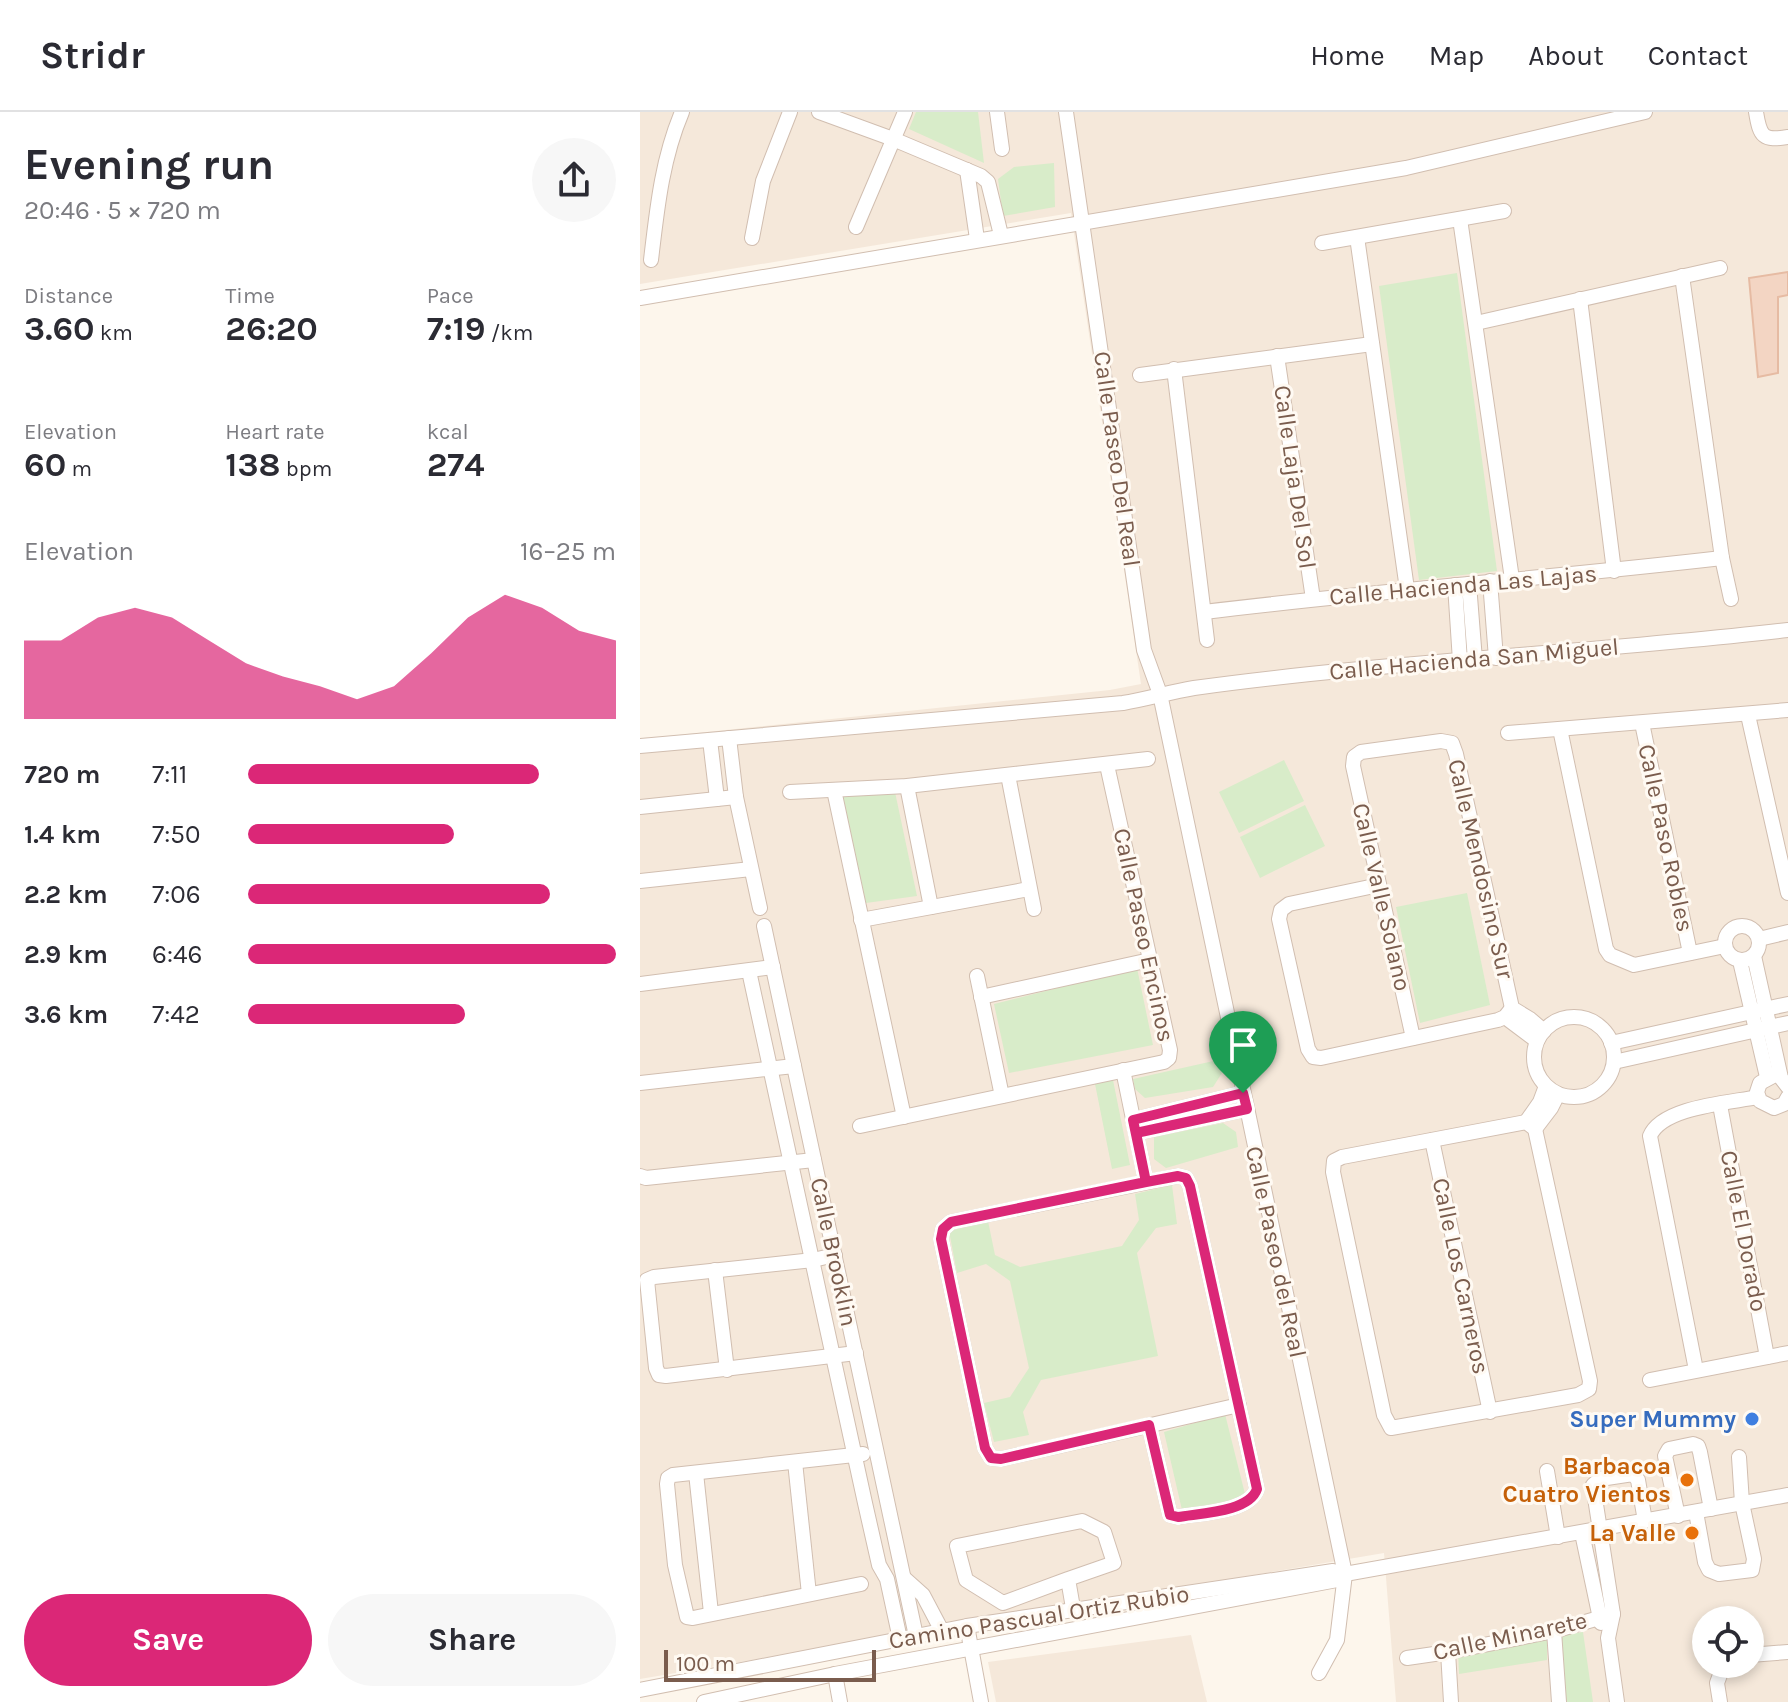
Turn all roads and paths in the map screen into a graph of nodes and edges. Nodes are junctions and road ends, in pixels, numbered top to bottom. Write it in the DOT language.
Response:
graph roads {
  1 [pos="682,112"];
  2 [pos="790,112"];
  3 [pos="819,112"];
  4 [pos="905,112"];
  5 [pos="997,112"];
  6 [pos="1066,112"];
  7 [pos="1645,112"];
  8 [pos="1756,112"];
  9 [pos="1788,137"];
  10 [pos="893,139"];
  11 [pos="1002,149"];
  12 [pos="967,170"];
  13 [pos="1504,211"];
  14 [pos="1460,219"];
  15 [pos="1083,221"];
  16 [pos="856,227"];
  17 [pos="1001,235"];
  18 [pos="1357,237"];
  19 [pos="752,238"];
  20 [pos="977,239"];
  21 [pos="1322,243"];
  22 [pos="651,260"];
  23 [pos="1720,268"];
  24 [pos="1682,276"];
  25 [pos="640,298"];
  26 [pos="1580,299"];
  27 [pos="1476,323"];
  28 [pos="1372,344"];
  29 [pos="1277,356"];
  30 [pos="1174,369"];
  31 [pos="1140,375"];
  32 [pos="1722,558"];
  33 [pos="1614,571"];
  34 [pos="1512,579"];
  35 [pos="1490,581"];
  36 [pos="1462,585"];
  37 [pos="1407,589"];
  38 [pos="1313,599"];
  39 [pos="1731,599"];
  40 [pos="1204,612"];
  41 [pos="1788,630"];
  42 [pos="1207,640"];
  43 [pos="1496,658"];
  44 [pos="1475,660"];
  45 [pos="1460,661"];
  46 [pos="1160,694"];
  47 [pos="1788,710"];
  48 [pos="1748,715"];
  49 [pos="1642,723"];
  50 [pos="1560,729"];
  51 [pos="1508,733"];
  52 [pos="729,738"];
  53 [pos="710,740"];
  54 [pos="640,746"];
  55 [pos="1354,757"];
  56 [pos="1148,759"];
  57 [pos="1107,765"];
  58 [pos="1008,775"];
  59 [pos="907,786"];
  60 [pos="834,790"];
  61 [pos="790,792"];
  62 [pos="736,797"];
  63 [pos="717,799"];
  64 [pos="640,807"];
  65 [pos="751,869"];
  66 [pos="640,881"];
  67 [pos="1379,885"];
  68 [pos="1029,889"];
  69 [pos="1788,893"];
  70 [pos="931,907"];
  71 [pos="760,908"];
  72 [pos="1034,909"];
  73 [pos="861,920"];
  74 [pos="764,926"];
  75 [pos="1788,932"];
  76 [pos="1759,939"];
  77 [pos="1725,946"];
  78 [pos="1690,953"];
  79 [pos="1747,958"];
  80 [pos="1150,960"];
  81 [pos="773,967"];
  82 [pos="749,971"];
  83 [pos="977,976"];
  84 [pos="640,984"];
  85 [pos="981,997"];
  86 [pos="1788,1004"];
  87 [pos="1759,1011"];
  88 [pos="1508,1013"];
  89 [pos="1788,1023"];
  90 [pos="1763,1028"];
  91 [pos="1540,1036"];
  92 [pos="1413,1038"];
  93 [pos="1611,1043"];
  94 [pos="1614,1062"];
  95 [pos="794,1066"];
  96 [pos="771,1070"];
  97 [pos="1123,1070"];
  98 [pos="1779,1081"];
  99 [pos="640,1083"];
  100 [pos="1552,1090"];
  101 [pos="1243,1093"];
  102 [pos="1002,1096"];
  103 [pos="1758,1097"];
  104 [pos="1788,1097"];
  105 [pos="1720,1105"];
  106 [pos="1247,1109"];
  107 [pos="904,1117"];
  108 [pos="1530,1125"];
  109 [pos="860,1126"];
  110 [pos="1134,1126"];
  111 [pos="1432,1140"];
  112 [pos="814,1160"];
  113 [pos="791,1163"];
  114 [pos="640,1176"];
  115 [pos="1146,1182"];
  116 [pos="835,1255"];
  117 [pos="813,1260"];
  118 [pos="715,1270"];
  119 [pos="856,1353"];
  120 [pos="1788,1353"];
  121 [pos="834,1357"];
  122 [pos="1767,1357"];
  123 [pos="727,1370"];
  124 [pos="1696,1370"];
  125 [pos="1650,1380"];
  126 [pos="1239,1405"];
  127 [pos="1490,1412"];
  128 [pos="1149,1425"];
  129 [pos="876,1453"];
  130 [pos="855,1455"];
  131 [pos="1739,1457"];
  132 [pos="795,1462"];
  133 [pos="1547,1471"];
  134 [pos="696,1473"];
  135 [pos="1788,1495"];
  136 [pos="1742,1503"];
  137 [pos="1704,1511"];
  138 [pos="1678,1516"];
  139 [pos="1645,1521"];
  140 [pos="1600,1529"];
  141 [pos="1582,1533"];
  142 [pos="1558,1537"];
  143 [pos="1345,1574"];
  144 [pos="904,1578"];
  145 [pos="887,1579"];
  146 [pos="1068,1579"];
  147 [pos="861,1584"];
  148 [pos="809,1594"];
  149 [pos="1073,1608"];
  150 [pos="711,1613"];
  151 [pos="1613,1614"];
  152 [pos="1597,1617"];
  153 [pos="967,1626"];
  154 [pos="942,1631"];
  155 [pos="1554,1631"];
  156 [pos="916,1636"];
  157 [pos="1608,1638"];
  158 [pos="900,1639"];
  159 [pos="971,1650"];
  160 [pos="1448,1652"];
  161 [pos="1788,1652"];
  162 [pos="1764,1654"];
  163 [pos="1407,1658"];
  164 [pos="1319,1673"];
  165 [pos="835,1674"];
  166 [pos="1719,1678"];
  167 [pos="640,1690"];
  168 [pos="704,1702"];
  169 [pos="840,1702"];
  170 [pos="981,1702"];
  171 [pos="1451,1702"];
  172 [pos="1559,1702"];
  173 [pos="1617,1702"];
  174 [pos="1720,1702"];
  1 -- 22 [label="street"];
  2 -- 19 [label="street"];
  3 -- 10 [label="street"];
  4 -- 10 [label="street"];
  5 -- 11 [label="street"];
  6 -- 15 [label="street, Calle Paseo Del Real"];
  7 -- 15 [label="street"];
  8 -- 9 [label="street"];
  10 -- 12 [label="street"];
  10 -- 16 [label="street"];
  12 -- 17 [label="street"];
  12 -- 20 [label="street"];
  13 -- 14 [label="street"];
  14 -- 18 [label="street"];
  14 -- 27 [label="street"];
  15 -- 17 [label="street"];
  15 -- 46 [label="street, Calle Paseo Del Real"];
  17 -- 20 [label="street"];
  18 -- 21 [label="street"];
  18 -- 28 [label="street"];
  20 -- 25 [label="street"];
  23 -- 24 [label="street"];
  24 -- 26 [label="street"];
  24 -- 32 [label="street"];
  26 -- 27 [label="street"];
  26 -- 33 [label="street"];
  27 -- 34 [label="street"];
  28 -- 29 [label="street"];
  28 -- 37 [label="street"];
  29 -- 30 [label="street"];
  29 -- 38 [label="street, Calle Laja Del Sol"];
  30 -- 31 [label="street"];
  30 -- 40 [label="street"];
  32 -- 33 [label="street, Calle Hacienda Las Lajas"];
  32 -- 39 [label="street"];
  33 -- 34 [label="street, Calle Hacienda Las Lajas"];
  34 -- 35 [label="street, Calle Hacienda Las Lajas"];
  35 -- 36 [label="street, Calle Hacienda Las Lajas"];
  35 -- 43 [label="street"];
  36 -- 37 [label="street, Calle Hacienda Las Lajas"];
  36 -- 44 [label="street"];
  36 -- 45 [label="street"];
  37 -- 38 [label="street, Calle Hacienda Las Lajas"];
  38 -- 40 [label="street, Calle Hacienda Las Lajas"];
  40 -- 42 [label="street"];
  41 -- 43 [label="street, Calle Hacienda San Miguel"];
  43 -- 44 [label="street, Calle Hacienda San Miguel"];
  44 -- 45 [label="street, Calle Hacienda San Miguel"];
  45 -- 46 [label="street, Calle Hacienda San Miguel"];
  46 -- 52 [label="street, Calle Hacienda San Miguel"];
  46 -- 101 [label="street, Calle Paseo del Real"];
  47 -- 48 [label="street"];
  48 -- 49 [label="street"];
  48 -- 69 [label="street"];
  49 -- 50 [label="street"];
  49 -- 78 [label="street, Calle Paso Robles"];
  50 -- 51 [label="street"];
  50 -- 78 [label="street"];
  52 -- 53 [label="street, Calle Hacienda San Miguel"];
  52 -- 62 [label="street"];
  53 -- 54 [label="street, Calle Hacienda San Miguel"];
  53 -- 63 [label="street"];
  55 -- 67 [label="street, Calle Valle Solano"];
  55 -- 88 [label="street, Calle Mendosino Sur"];
  56 -- 57 [label="street"];
  57 -- 58 [label="street"];
  57 -- 80 [label="street, Calle Paseo Encinos"];
  58 -- 59 [label="street"];
  58 -- 68 [label="street"];
  59 -- 60 [label="street"];
  59 -- 70 [label="street"];
  60 -- 61 [label="street"];
  60 -- 73 [label="street"];
  62 -- 63 [label="street"];
  62 -- 65 [label="street"];
  63 -- 64 [label="street"];
  65 -- 66 [label="street"];
  65 -- 71 [label="street"];
  67 -- 92 [label="street, Calle Valle Solano"];
  67 -- 92 [label="street"];
  68 -- 70 [label="street"];
  68 -- 72 [label="street"];
  70 -- 73 [label="street"];
  73 -- 107 [label="street"];
  74 -- 81 [label="street, Calle Brooklin"];
  75 -- 76 [label="street"];
  76 -- 77 [label="street"];
  76 -- 79 [label="street"];
  77 -- 78 [label="street"];
  77 -- 79 [label="street"];
  79 -- 87 [label="street"];
  80 -- 85 [label="street"];
  80 -- 97 [label="street, Calle Paseo Encinos"];
  81 -- 82 [label="street"];
  81 -- 95 [label="street, Calle Brooklin"];
  82 -- 84 [label="street"];
  82 -- 96 [label="street, Calle Brooklin"];
  83 -- 85 [label="street"];
  85 -- 102 [label="street"];
  86 -- 87 [label="street"];
  87 -- 90 [label="street"];
  87 -- 93 [label="street"];
  88 -- 91 [label="street, Calle Mendosino Sur"];
  88 -- 92 [label="street"];
  89 -- 90 [label="street"];
  90 -- 94 [label="street"];
  90 -- 98 [label="street"];
  91 -- 93 [label="street"];
  91 -- 100 [label="street"];
  93 -- 94 [label="street"];
  94 -- 100 [label="street"];
  95 -- 96 [label="street"];
  95 -- 112 [label="street, Calle Brooklin"];
  96 -- 99 [label="street"];
  96 -- 113 [label="street, Calle Brooklin"];
  97 -- 102 [label="street, Calle Paseo Encinos"];
  97 -- 110 [label="street"];
  98 -- 103 [label="street"];
  100 -- 108 [label="street"];
  101 -- 106 [label="street, Calle Paseo del Real"];
  101 -- 110 [label="street"];
  102 -- 107 [label="street, Calle Paseo Encinos"];
  103 -- 104 [label="street"];
  103 -- 105 [label="street"];
  105 -- 122 [label="street, Calle El Dorado"];
  105 -- 124 [label="street"];
  106 -- 110 [label="street"];
  106 -- 143 [label="street, Calle Paseo del Real"];
  107 -- 109 [label="street, Calle Paseo Encinos"];
  108 -- 111 [label="street"];
  108 -- 127 [label="street"];
  110 -- 115 [label="street"];
  111 -- 127 [label="street, Calle Los Carneros"];
  111 -- 127 [label="street"];
  112 -- 113 [label="street"];
  112 -- 116 [label="street, Calle Brooklin"];
  113 -- 114 [label="street"];
  113 -- 117 [label="street, Calle Brooklin"];
  115 -- 126 [label="street"];
  115 -- 128 [label="street"];
  116 -- 117 [label="street"];
  116 -- 119 [label="street, Calle Brooklin"];
  117 -- 118 [label="street"];
  117 -- 121 [label="street, Calle Brooklin"];
  118 -- 123 [label="street"];
  118 -- 123 [label="street"];
  119 -- 121 [label="street"];
  119 -- 129 [label="street, Calle Brooklin"];
  120 -- 122 [label="street"];
  121 -- 123 [label="street"];
  121 -- 130 [label="street, Calle Brooklin"];
  122 -- 124 [label="street"];
  124 -- 125 [label="street"];
  126 -- 128 [label="street"];
  126 -- 128 [label="street"];
  129 -- 130 [label="street"];
  129 -- 144 [label="street, Calle Brooklin"];
  130 -- 132 [label="street"];
  130 -- 145 [label="street, Calle Brooklin"];
  131 -- 136 [label="street"];
  132 -- 134 [label="street"];
  132 -- 148 [label="street"];
  133 -- 142 [label="street"];
  134 -- 150 [label="street"];
  134 -- 150 [label="street"];
  135 -- 136 [label="street, Camino Pascual Ortiz Rubio"];
  136 -- 137 [label="street, Camino Pascual Ortiz Rubio"];
  136 -- 137 [label="street"];
  137 -- 138 [label="street, Camino Pascual Ortiz Rubio"];
  137 -- 138 [label="street"];
  138 -- 139 [label="street, Camino Pascual Ortiz Rubio"];
  139 -- 140 [label="street, Camino Pascual Ortiz Rubio"];
  139 -- 140 [label="street"];
  140 -- 141 [label="street, Camino Pascual Ortiz Rubio"];
  140 -- 151 [label="street"];
  141 -- 142 [label="street, Camino Pascual Ortiz Rubio"];
  141 -- 152 [label="street"];
  142 -- 143 [label="street, Camino Pascual Ortiz Rubio"];
  143 -- 149 [label="street, Camino Pascual Ortiz Rubio"];
  143 -- 159 [label="street, Camino Pascual Ortiz Rubio"];
  143 -- 164 [label="street, Calle Paseo del Real"];
  144 -- 145 [label="street"];
  144 -- 154 [label="street, Calle Brooklin"];
  144 -- 156 [label="street, Calle Brooklin"];
  145 -- 158 [label="street, Calle Brooklin"];
  146 -- 146 [label="street"];
  146 -- 149 [label="street"];
  147 -- 148 [label="street"];
  148 -- 150 [label="street"];
  149 -- 153 [label="street, Camino Pascual Ortiz Rubio"];
  151 -- 152 [label="street, Calle Minarete"];
  151 -- 157 [label="street"];
  152 -- 155 [label="street, Calle Minarete"];
  152 -- 157 [label="street"];
  153 -- 154 [label="street, Camino Pascual Ortiz Rubio"];
  153 -- 159 [label="street"];
  154 -- 156 [label="street, Camino Pascual Ortiz Rubio"];
  155 -- 160 [label="street, Calle Minarete"];
  155 -- 172 [label="street"];
  156 -- 158 [label="street, Camino Pascual Ortiz Rubio"];
  157 -- 173 [label="street"];
  158 -- 167 [label="street, Camino Pascual Ortiz Rubio"];
  159 -- 165 [label="street, Camino Pascual Ortiz Rubio"];
  159 -- 170 [label="street"];
  160 -- 163 [label="street, Calle Minarete"];
  160 -- 171 [label="street"];
  161 -- 162 [label="street"];
  165 -- 168 [label="street, Camino Pascual Ortiz Rubio"];
  165 -- 169 [label="street"];
  166 -- 174 [label="street"];
}
